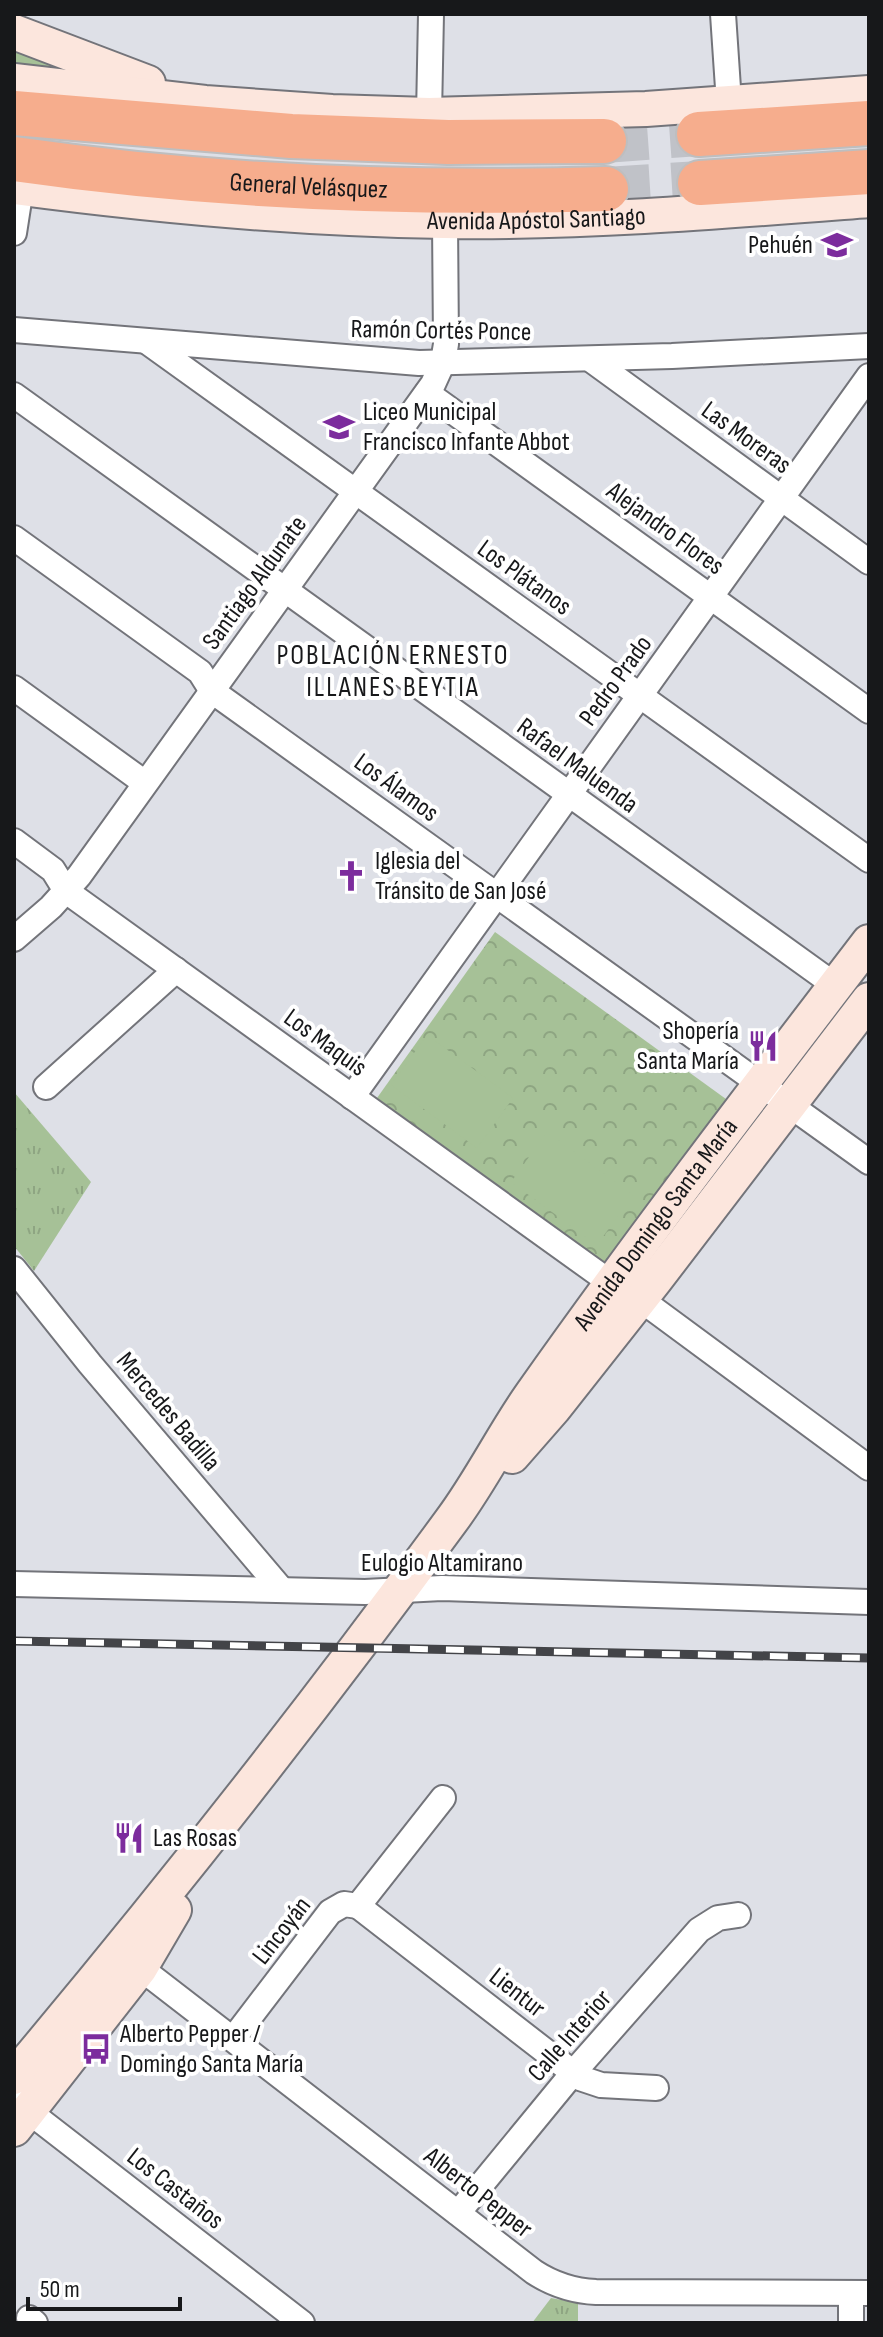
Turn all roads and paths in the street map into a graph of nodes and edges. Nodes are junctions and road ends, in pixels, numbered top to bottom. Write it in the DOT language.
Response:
graph roads {
  1 [pos="431,14"];
  2 [pos="723,14"];
  3 [pos="14,32"];
  4 [pos="14,81"];
  5 [pos="869,93"];
  6 [pos="205,103"];
  7 [pos="729,103"];
  8 [pos="14,113"];
  9 [pos="429,115"];
  10 [pos="869,123"];
  11 [pos="699,134"];
  12 [pos="604,141"];
  13 [pos="869,172"];
  14 [pos="16,178"];
  15 [pos="700,183"];
  16 [pos="606,189"];
  17 [pos="869,200"];
  18 [pos="445,221"];
  19 [pos="14,233"];
  20 [pos="14,330"];
  21 [pos="146,341"];
  22 [pos="869,346"];
  23 [pos="590,359"];
  24 [pos="443,362"];
  25 [pos="869,376"];
  26 [pos="427,393"];
  27 [pos="14,395"];
  28 [pos="861,405"];
  29 [pos="356,491"];
  30 [pos="781,498"];
  31 [pos="14,538"];
  32 [pos="869,562"];
  33 [pos="285,590"];
  34 [pos="711,597"];
  35 [pos="14,688"];
  36 [pos="212,691"];
  37 [pos="640,695"];
  38 [pos="869,711"];
  39 [pos="145,783"];
  40 [pos="569,794"];
  41 [pos="14,841"];
  42 [pos="869,860"];
  43 [pos="66,891"];
  44 [pos="497,895"];
  45 [pos="14,939"];
  46 [pos="869,942"];
  47 [pos="176,970"];
  48 [pos="836,986"];
  49 [pos="869,1000"];
  50 [pos="762,1085"];
  51 [pos="46,1087"];
  52 [pos="352,1097"];
  53 [pos="790,1104"];
  54 [pos="869,1162"];
  55 [pos="14,1269"];
  56 [pos="626,1291"];
  57 [pos="869,1468"];
  58 [pos="14,1584"];
  59 [pos="282,1590"];
  60 [pos="399,1590"];
  61 [pos="869,1602"];
  62 [pos="443,1798"];
  63 [pos="358,1906"];
  64 [pos="738,1915"];
  65 [pos="130,1959"];
  66 [pos="233,2039"];
  67 [pos="573,2073"];
  68 [pos="14,2077"];
  69 [pos="656,2088"];
  70 [pos="19,2113"];
  71 [pos="458,2213"];
  72 [pos="860,2293"];
  73 [pos="302,2323"];
  74 [pos="851,2323"];
  1 -- 9 [label="street"];
  2 -- 7 [label="street"];
  3 -- 6 [label="main road"];
  4 -- 6 [label="main road"];
  5 -- 7 [label="main road"];
  6 -- 9 [label="main road"];
  7 -- 9 [label="main road"];
  8 -- 12 [label="highway, General Velásquez"];
  10 -- 11 [label="highway"];
  13 -- 15 [label="highway"];
  14 -- 16 [label="highway, General Velásquez"];
  14 -- 18 [label="main road, Avenida Apóstol Santiago"];
  14 -- 19 [label="street"];
  17 -- 18 [label="main road, Avenida Apóstol Santiago"];
  18 -- 24 [label="street, Santiago Aldunate"];
  20 -- 21 [label="street, Ramón Cortés Ponce"];
  21 -- 24 [label="street, Ramón Cortés Ponce"];
  21 -- 29 [label="street, Los Plátanos"];
  22 -- 23 [label="street, Ramón Cortés Ponce"];
  23 -- 24 [label="street, Ramón Cortés Ponce"];
  23 -- 30 [label="street, Las Moreras"];
  24 -- 26 [label="street, Santiago Aldunate"];
  25 -- 28 [label="street, Pedro Prado"];
  26 -- 29 [label="street, Santiago Aldunate"];
  26 -- 34 [label="street, Alejandro Flores"];
  27 -- 33 [label="street, Rafael Maluenda"];
  28 -- 30 [label="street, Pedro Prado"];
  29 -- 33 [label="street, Santiago Aldunate"];
  29 -- 37 [label="street, Los Plátanos"];
  30 -- 32 [label="street, Las Moreras"];
  30 -- 34 [label="street, Pedro Prado"];
  31 -- 36 [label="street, Los Álamos"];
  33 -- 36 [label="street, Santiago Aldunate"];
  33 -- 40 [label="street, Rafael Maluenda"];
  34 -- 37 [label="street, Pedro Prado"];
  34 -- 38 [label="street, Alejandro Flores"];
  35 -- 39 [label="street"];
  36 -- 39 [label="street, Santiago Aldunate"];
  36 -- 44 [label="street, Los Álamos"];
  37 -- 40 [label="street, Pedro Prado"];
  37 -- 42 [label="street, Los Plátanos"];
  39 -- 43 [label="street, Santiago Aldunate"];
  40 -- 44 [label="street, Pedro Prado"];
  40 -- 48 [label="street, Rafael Maluenda"];
  41 -- 43 [label="street, Los Maquis"];
  43 -- 45 [label="street, Santiago Aldunate"];
  43 -- 47 [label="street, Los Maquis"];
  44 -- 50 [label="street, Los Álamos"];
  44 -- 52 [label="street, Pedro Prado"];
  46 -- 48 [label="main road, Avenida Domingo Santa María"];
  47 -- 51 [label="street"];
  47 -- 52 [label="street, Los Maquis"];
  48 -- 50 [label="main road, Avenida Domingo Santa María"];
  49 -- 53 [label="main road, Avenida Domingo Santa María"];
  50 -- 53 [label="street, Los Álamos"];
  50 -- 56 [label="main road, Avenida Domingo Santa María"];
  52 -- 56 [label="street, Los Maquis"];
  53 -- 54 [label="street, Los Álamos"];
  53 -- 56 [label="main road, Avenida Domingo Santa María"];
  55 -- 59 [label="street, Mercedes Badilla"];
  56 -- 57 [label="street, Los Maquis"];
  56 -- 60 [label="main road, Avenida Domingo Santa María"];
  58 -- 59 [label="street, Eulogio Altamirano"];
  59 -- 60 [label="street, Eulogio Altamirano"];
  60 -- 61 [label="street, Eulogio Altamirano"];
  60 -- 65 [label="main road, Avenida Domingo Santa María"];
  62 -- 63 [label="street, Lincoyán"];
  63 -- 66 [label="street, Lincoyán"];
  63 -- 67 [label="street, Lientur"];
  64 -- 67 [label="street, Calle Interior"];
  65 -- 66 [label="street, Alberto Pepper"];
  65 -- 68 [label="main road, Avenida Domingo Santa María"];
  65 -- 70 [label="main road, Avenida Domingo Santa María"];
  66 -- 71 [label="street, Alberto Pepper"];
  67 -- 69 [label="street, Lientur"];
  67 -- 71 [label="street, Calle Interior"];
  70 -- 73 [label="street, Los Castaños"];
  71 -- 72 [label="street, Alberto Pepper"];
  72 -- 74 [label="street"];
}
